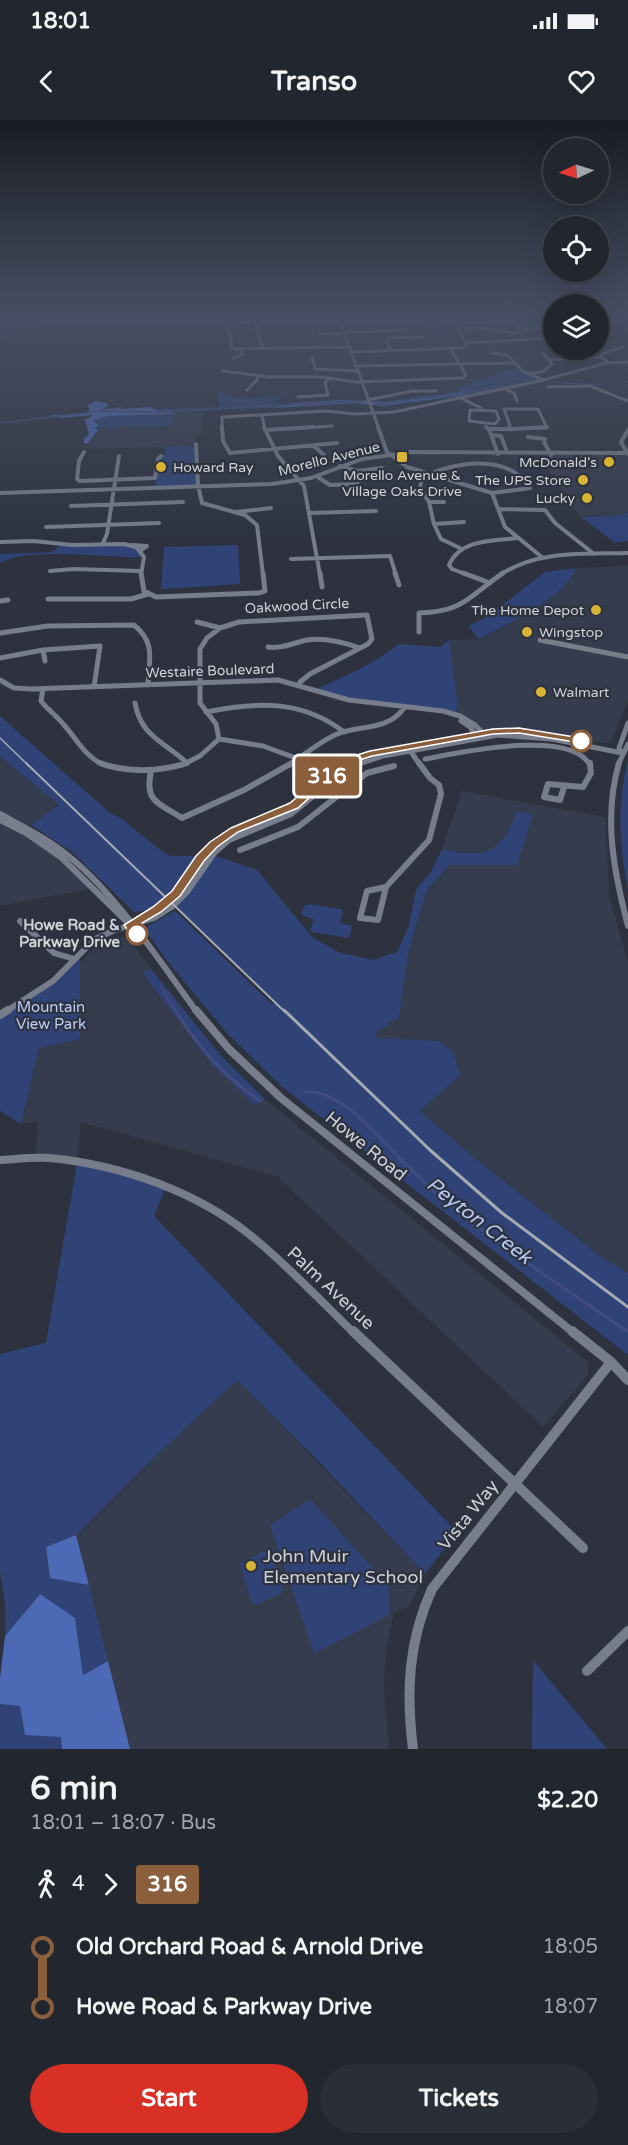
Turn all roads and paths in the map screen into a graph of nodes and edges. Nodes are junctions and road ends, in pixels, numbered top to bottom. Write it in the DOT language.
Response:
graph roads {
  1 [pos="327,391"];
  2 [pos="365,391"];
  3 [pos="413,391"];
  4 [pos="496,391"];
  5 [pos="509,391"];
  6 [pos="603,391"];
  7 [pos="298,397"];
  8 [pos="463,399"];
  9 [pos="368,400"];
  10 [pos="517,401"];
  11 [pos="628,401"];
  12 [pos="481,408"];
  13 [pos="372,414"];
  14 [pos="262,415"];
  15 [pos="332,426"];
  16 [pos="488,426"];
  17 [pos="511,429"];
  18 [pos="265,430"];
  19 [pos="628,430"];
  20 [pos="492,435"];
  21 [pos="528,437"];
  22 [pos="337,443"];
  23 [pos="196,444"];
  24 [pos="494,444"];
  25 [pos="313,445"];
  26 [pos="273,449"];
  27 [pos="84,452"];
  28 [pos="497,453"];
  29 [pos="550,453"];
  30 [pos="324,455"];
  31 [pos="389,455"];
  32 [pos="627,455"];
  33 [pos="119,456"];
  34 [pos="161,456"];
  35 [pos="342,467"];
  36 [pos="382,468"];
  37 [pos="427,474"];
  38 [pos="319,478"];
  39 [pos="114,480"];
  40 [pos="301,481"];
  41 [pos="358,484"];
  42 [pos="199,488"];
  43 [pos="113,491"];
  44 [pos="492,493"];
  45 [pos="0,495"];
  46 [pos="429,501"];
  47 [pos="183,502"];
  48 [pos="444,502"];
  49 [pos="113,503"];
  50 [pos="71,506"];
  51 [pos="270,508"];
  52 [pos="499,509"];
  53 [pos="376,511"];
  54 [pos="236,512"];
  55 [pos="309,513"];
  56 [pos="464,522"];
  57 [pos="109,523"];
  58 [pos="159,523"];
  59 [pos="434,524"];
  60 [pos="46,527"];
  61 [pos="518,538"];
  62 [pos="0,542"];
  63 [pos="103,543"];
  64 [pos="131,546"];
  65 [pos="460,548"];
  66 [pos="140,551"];
  67 [pos="628,553"];
  68 [pos="594,554"];
  69 [pos="317,558"];
  70 [pos="543,558"];
  71 [pos="291,559"];
  72 [pos="50,571"];
  73 [pos="141,572"];
  74 [pos="490,583"];
  75 [pos="399,585"];
  76 [pos="322,587"];
  77 [pos="148,594"];
  78 [pos="48,599"];
  79 [pos="8,600"];
  80 [pos="0,601"];
  81 [pos="197,622"];
  82 [pos="220,628"];
  83 [pos="418,632"];
  84 [pos="0,633"];
  85 [pos="540,640"];
  86 [pos="268,647"];
  87 [pos="360,648"];
  88 [pos="43,650"];
  89 [pos="628,657"];
  90 [pos="0,658"];
  91 [pos="45,661"];
  92 [pos="0,680"];
  93 [pos="300,682"];
  94 [pos="200,683"];
  95 [pos="148,685"];
  96 [pos="94,687"];
  97 [pos="43,689"];
  98 [pos="135,703"];
  99 [pos="404,708"];
  100 [pos="419,708"];
  101 [pos="207,712"];
  102 [pos="628,723"];
  103 [pos="344,732"];
  104 [pos="485,735"];
  105 [pos="477,736"];
  106 [pos="219,739"];
  107 [pos="449,741"];
  108 [pos="409,749"];
  109 [pos="624,749"];
  110 [pos="458,753"];
  111 [pos="299,758"];
  112 [pos="425,759"];
  113 [pos="358,760"];
  114 [pos="187,763"];
  115 [pos="394,766"];
  116 [pos="151,771"];
  117 [pos="331,772"];
  118 [pos="366,773"];
  119 [pos="332,780"];
  120 [pos="564,787"];
  121 [pos="0,814"];
  122 [pos="277,817"];
  123 [pos="0,820"];
  124 [pos="291,830"];
  125 [pos="240,850"];
  126 [pos="386,887"];
  127 [pos="20,921"];
  128 [pos="130,925"];
  129 [pos="628,926"];
  130 [pos="74,958"];
  131 [pos="0,1015"];
  132 [pos="0,1160"];
  133 [pos="611,1362"];
  134 [pos="628,1371"];
  135 [pos="628,1380"];
  136 [pos="514,1484"];
  137 [pos="583,1548"];
  138 [pos="628,1631"];
  139 [pos="586,1671"];
  140 [pos="413,1749"];
  1 -- 7 [label="street"];
  2 -- 9 [label="street"];
  3 -- 9 [label="street"];
  4 -- 8 [label="street"];
  5 -- 10 [label="street"];
  6 -- 11 [label="street"];
  8 -- 12 [label="street"];
  8 -- 13 [label="street"];
  9 -- 13 [label="street"];
  13 -- 14 [label="street"];
  13 -- 31 [label="street"];
  14 -- 18 [label="street"];
  14 -- 26 [label="street"];
  15 -- 18 [label="street"];
  16 -- 16 [label="street"];
  16 -- 17 [label="street"];
  16 -- 20 [label="street"];
  17 -- 17 [label="street"];
  18 -- 26 [label="street"];
  19 -- 32 [label="street"];
  20 -- 24 [label="street"];
  20 -- 24 [label="street"];
  21 -- 29 [label="street"];
  22 -- 25 [label="street"];
  23 -- 42 [label="street"];
  24 -- 28 [label="street"];
  25 -- 26 [label="street"];
  25 -- 30 [label="street"];
  26 -- 40 [label="street"];
  27 -- 39 [label="street"];
  28 -- 29 [label="street, Morello Avenue"];
  28 -- 31 [label="street, Morello Avenue"];
  29 -- 32 [label="street, Morello Avenue"];
  31 -- 35 [label="street, Morello Avenue"];
  31 -- 37 [label="street"];
  33 -- 39 [label="street"];
  34 -- 39 [label="street"];
  35 -- 36 [label="street"];
  35 -- 38 [label="street, Morello Avenue"];
  35 -- 40 [label="street, Morello Avenue"];
  37 -- 44 [label="street"];
  37 -- 44 [label="street"];
  37 -- 46 [label="street"];
  38 -- 40 [label="street, Morello Avenue"];
  38 -- 41 [label="street"];
  39 -- 43 [label="street"];
  40 -- 42 [label="street, Morello Avenue"];
  40 -- 55 [label="street"];
  42 -- 43 [label="street, Morello Avenue"];
  42 -- 54 [label="street"];
  43 -- 45 [label="street, Morello Avenue"];
  43 -- 49 [label="street"];
  44 -- 52 [label="street"];
  46 -- 48 [label="street"];
  46 -- 59 [label="street"];
  47 -- 49 [label="street"];
  49 -- 50 [label="street"];
  49 -- 57 [label="street"];
  51 -- 54 [label="street"];
  52 -- 61 [label="street"];
  52 -- 68 [label="street"];
  53 -- 55 [label="street"];
  54 -- 77 [label="street"];
  55 -- 69 [label="street"];
  56 -- 59 [label="street"];
  57 -- 58 [label="street"];
  57 -- 60 [label="street"];
  57 -- 63 [label="street"];
  59 -- 65 [label="street"];
  61 -- 65 [label="street"];
  61 -- 70 [label="street"];
  62 -- 63 [label="street"];
  63 -- 64 [label="street"];
  64 -- 66 [label="street"];
  64 -- 66 [label="street"];
  65 -- 74 [label="street"];
  66 -- 73 [label="street"];
  67 -- 68 [label="street"];
  68 -- 70 [label="street"];
  69 -- 71 [label="street"];
  69 -- 75 [label="street"];
  69 -- 76 [label="street"];
  70 -- 74 [label="street"];
  72 -- 73 [label="street"];
  73 -- 77 [label="street"];
  74 -- 83 [label="street"];
  77 -- 78 [label="street"];
  79 -- 80 [label="street"];
  81 -- 82 [label="street"];
  82 -- 87 [label="street, Oakwood Circle"];
  82 -- 94 [label="street"];
  84 -- 95 [label="street"];
  85 -- 89 [label="street"];
  86 -- 87 [label="street"];
  87 -- 93 [label="street"];
  88 -- 90 [label="street"];
  88 -- 91 [label="street"];
  88 -- 96 [label="street"];
  92 -- 97 [label="street, Westaire Boulevard"];
  93 -- 94 [label="street, Westaire Boulevard"];
  93 -- 99 [label="street, Westaire Boulevard"];
  94 -- 95 [label="street, Westaire Boulevard"];
  94 -- 101 [label="street"];
  95 -- 96 [label="street, Westaire Boulevard"];
  96 -- 97 [label="street, Westaire Boulevard"];
  97 -- 116 [label="street"];
  98 -- 114 [label="street"];
  99 -- 100 [label="street, Westaire Boulevard"];
  99 -- 103 [label="street"];
  100 -- 104 [label="street, Westaire Boulevard"];
  100 -- 105 [label="street, Westaire Boulevard"];
  101 -- 103 [label="street"];
  101 -- 106 [label="street"];
  102 -- 109 [label="street"];
  103 -- 111 [label="street"];
  104 -- 105 [label="street"];
  104 -- 109 [label="street"];
  105 -- 107 [label="street"];
  106 -- 111 [label="street"];
  106 -- 114 [label="street"];
  107 -- 108 [label="street"];
  107 -- 110 [label="street"];
  108 -- 113 [label="street"];
  108 -- 126 [label="street"];
  109 -- 129 [label="street"];
  110 -- 112 [label="street"];
  110 -- 120 [label="street"];
  111 -- 116 [label="street"];
  111 -- 117 [label="street"];
  113 -- 117 [label="street"];
  113 -- 118 [label="street"];
  113 -- 119 [label="street"];
  114 -- 116 [label="street"];
  115 -- 118 [label="street"];
  117 -- 119 [label="street"];
  117 -- 122 [label="street"];
  118 -- 124 [label="street"];
  119 -- 122 [label="street"];
  121 -- 128 [label="street, Howe Road"];
  122 -- 124 [label="street"];
  122 -- 128 [label="street"];
  123 -- 128 [label="street, Howe Road"];
  124 -- 125 [label="street"];
  126 -- 126 [label="street"];
  127 -- 130 [label="street"];
  128 -- 130 [label="street"];
  128 -- 133 [label="street, Howe Road"];
  130 -- 131 [label="street"];
  132 -- 136 [label="street, Palm Avenue"];
  133 -- 134 [label="street, Howe Road"];
  133 -- 135 [label="street, Howe Road"];
  133 -- 136 [label="street, Vista Way"];
  136 -- 137 [label="street, Palm Avenue"];
  136 -- 140 [label="street, Vista Way"];
  138 -- 139 [label="street"];
}
